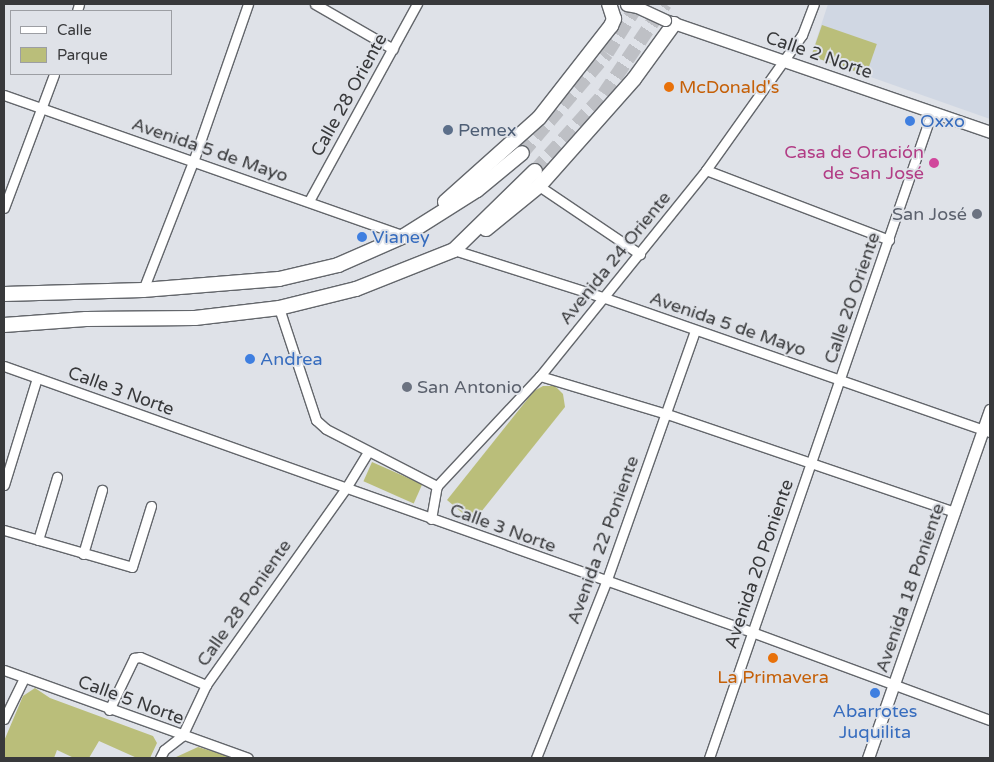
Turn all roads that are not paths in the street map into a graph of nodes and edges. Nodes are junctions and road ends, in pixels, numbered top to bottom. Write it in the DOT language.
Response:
graph roads {
  1 [pos="248,4"];
  2 [pos="318,4"];
  3 [pos="417,4"];
  4 [pos="609,4"];
  5 [pos="814,4"];
  6 [pos="632,6"];
  7 [pos="669,22"];
  8 [pos="393,49"];
  9 [pos="784,61"];
  10 [pos="54,75"];
  11 [pos="4,95"];
  12 [pos="41,109"];
  13 [pos="932,112"];
  14 [pos="990,132"];
  15 [pos="522,153"];
  16 [pos="193,162"];
  17 [pos="706,170"];
  18 [pos="535,171"];
  19 [pos="539,186"];
  20 [pos="308,202"];
  21 [pos="4,208"];
  22 [pos="404,236"];
  23 [pos="889,240"];
  24 [pos="454,250"];
  25 [pos="640,254"];
  26 [pos="143,290"];
  27 [pos="4,294"];
  28 [pos="605,298"];
  29 [pos="279,308"];
  30 [pos="4,324"];
  31 [pos="695,331"];
  32 [pos="4,366"];
  33 [pos="540,376"];
  34 [pos="36,378"];
  35 [pos="840,381"];
  36 [pos="990,410"];
  37 [pos="667,414"];
  38 [pos="987,431"];
  39 [pos="368,452"];
  40 [pos="811,464"];
  41 [pos="57,477"];
  42 [pos="4,485"];
  43 [pos="437,486"];
  44 [pos="346,488"];
  45 [pos="102,490"];
  46 [pos="151,506"];
  47 [pos="955,512"];
  48 [pos="431,519"];
  49 [pos="4,530"];
  50 [pos="38,540"];
  51 [pos="83,554"];
  52 [pos="606,582"];
  53 [pos="752,632"];
  54 [pos="4,670"];
  55 [pos="24,678"];
  56 [pos="206,685"];
  57 [pos="894,685"];
  58 [pos="109,710"];
  59 [pos="4,719"];
  60 [pos="990,720"];
  61 [pos="182,736"];
  62 [pos="160,758"];
  63 [pos="248,758"];
  64 [pos="536,758"];
  65 [pos="709,758"];
  66 [pos="868,758"];
  1 -- 16 [label="street"];
  2 -- 8 [label="street"];
  3 -- 8 [label="street, Calle 28 Oriente"];
  4 -- 22 [label="main road"];
  5 -- 9 [label="street, Avenida 24 Oriente"];
  6 -- 7 [label="street, Calle 2 Norte, bridge"];
  7 -- 9 [label="street, Calle 2 Norte"];
  7 -- 19 [label="main road"];
  8 -- 20 [label="street, Calle 28 Oriente"];
  9 -- 13 [label="street, Calle 2 Norte"];
  9 -- 17 [label="street, Avenida 24 Oriente"];
  10 -- 12 [label="street"];
  11 -- 12 [label="street, Avenida 5 de Mayo"];
  12 -- 16 [label="street, Avenida 5 de Mayo"];
  12 -- 21 [label="street"];
  13 -- 14 [label="street, Calle 2 Norte"];
  13 -- 23 [label="street, Calle 20 Oriente"];
  15 -- 22 [label="main road"];
  16 -- 20 [label="street, Avenida 5 de Mayo"];
  16 -- 26 [label="street"];
  17 -- 23 [label="street"];
  17 -- 25 [label="street, Avenida 24 Oriente"];
  18 -- 24 [label="main road"];
  19 -- 24 [label="main road"];
  19 -- 25 [label="street"];
  20 -- 22 [label="street, Avenida 5 de Mayo"];
  22 -- 26 [label="main road"];
  23 -- 35 [label="street, Calle 20 Oriente"];
  24 -- 28 [label="street, Avenida 5 de Mayo"];
  24 -- 29 [label="main road"];
  25 -- 28 [label="street, Avenida 24 Oriente"];
  26 -- 27 [label="main road"];
  28 -- 31 [label="street, Avenida 5 de Mayo"];
  28 -- 33 [label="street, Avenida 24 Oriente"];
  29 -- 30 [label="main road"];
  29 -- 39 [label="street, Calle 3 Norte"];
  31 -- 35 [label="street, Avenida 5 de Mayo"];
  31 -- 37 [label="street, Avenida 22 Poniente"];
  32 -- 34 [label="street, Calle 3 Norte"];
  33 -- 37 [label="street"];
  33 -- 43 [label="street, Avenida 24 Oriente"];
  34 -- 42 [label="street"];
  34 -- 44 [label="street, Calle 3 Norte"];
  35 -- 38 [label="street, Avenida 5 de Mayo"];
  35 -- 40 [label="street, Avenida 20 Poniente"];
  36 -- 38 [label="street, Avenida 18 Poniente"];
  37 -- 40 [label="street"];
  37 -- 52 [label="street, Avenida 22 Poniente"];
  38 -- 47 [label="street, Avenida 18 Poniente"];
  39 -- 43 [label="street, Calle 3 Norte"];
  39 -- 44 [label="street, Calle 28 Poniente"];
  40 -- 47 [label="street"];
  40 -- 53 [label="street, Avenida 20 Poniente"];
  41 -- 50 [label="street"];
  43 -- 48 [label="street"];
  44 -- 48 [label="street, Calle 3 Norte"];
  44 -- 56 [label="street, Calle 28 Poniente"];
  45 -- 51 [label="street"];
  46 -- 51 [label="street"];
  47 -- 57 [label="street, Avenida 18 Poniente"];
  48 -- 52 [label="street, Calle 3 Norte"];
  49 -- 50 [label="street"];
  50 -- 51 [label="street"];
  52 -- 53 [label="street, Calle 3 Norte"];
  52 -- 64 [label="street, Avenida 22 Poniente"];
  53 -- 57 [label="street, Calle 3 Norte"];
  53 -- 65 [label="street, Avenida 20 Poniente"];
  54 -- 55 [label="street, Calle 5 Norte"];
  55 -- 58 [label="street, Calle 5 Norte"];
  55 -- 59 [label="street"];
  56 -- 58 [label="street, Calle 28 Poniente"];
  56 -- 61 [label="street"];
  57 -- 60 [label="street, Calle 3 Norte"];
  57 -- 66 [label="street, Avenida 18 Poniente"];
  58 -- 61 [label="street, Calle 5 Norte"];
  61 -- 62 [label="street"];
  61 -- 63 [label="street, Calle 5 Norte"];
}
